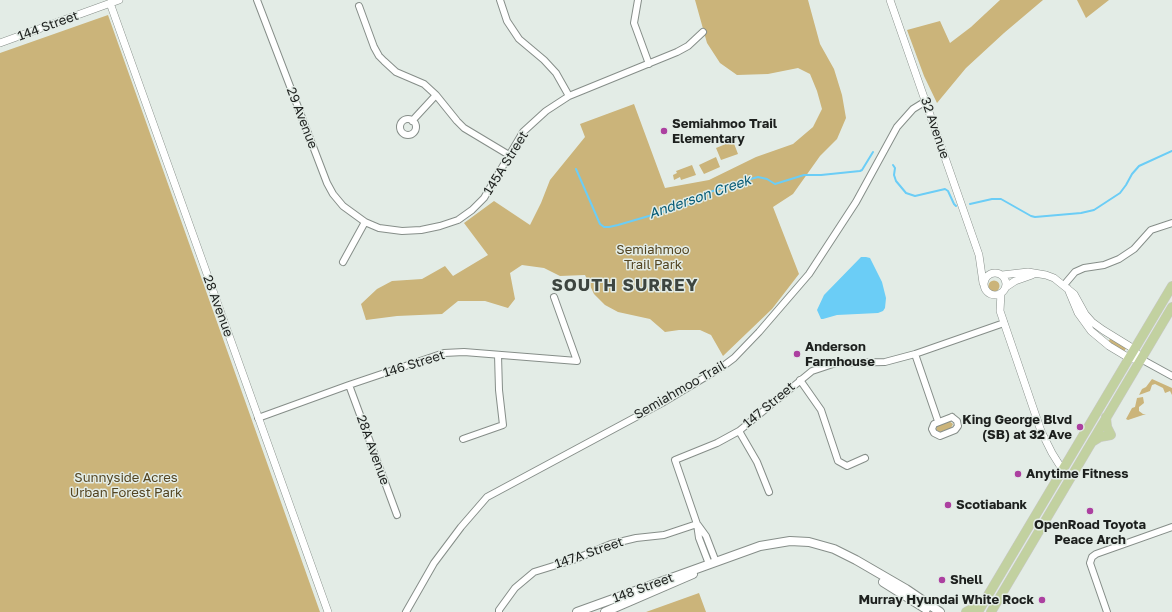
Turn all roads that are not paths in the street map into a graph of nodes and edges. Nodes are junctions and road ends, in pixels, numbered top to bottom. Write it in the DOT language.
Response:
graph roads {
  1 [pos="119,0"];
  2 [pos="257,0"];
  3 [pos="500,0"];
  4 [pos="638,0"];
  5 [pos="890,0"];
  6 [pos="110,2"];
  7 [pos="359,6"];
  8 [pos="702,32"];
  9 [pos="0,43"];
  10 [pos="648,64"];
  11 [pos="436,95"];
  12 [pos="569,96"];
  13 [pos="926,101"];
  14 [pos="412,121"];
  15 [pos="509,155"];
  16 [pos="365,222"];
  17 [pos="1172,223"];
  18 [pos="979,255"];
  19 [pos="343,262"];
  20 [pos="1036,273"];
  21 [pos="999,274"];
  22 [pos="983,283"];
  23 [pos="1066,286"];
  24 [pos="1172,286"];
  25 [pos="1006,287"];
  26 [pos="1001,293"];
  27 [pos="990,294"];
  28 [pos="554,297"];
  29 [pos="1172,307"];
  30 [pos="1000,311"];
  31 [pos="1004,323"];
  32 [pos="1134,349"];
  33 [pos="915,354"];
  34 [pos="498,355"];
  35 [pos="1129,358"];
  36 [pos="1141,359"];
  37 [pos="1172,376"];
  38 [pos="800,380"];
  39 [pos="348,385"];
  40 [pos="1106,417"];
  41 [pos="258,418"];
  42 [pos="938,421"];
  43 [pos="738,431"];
  44 [pos="463,439"];
  45 [pos="1091,443"];
  46 [pos="865,458"];
  47 [pos="1062,469"];
  48 [pos="769,492"];
  49 [pos="397,515"];
  50 [pos="1045,519"];
  51 [pos="697,524"];
  52 [pos="1172,527"];
  53 [pos="834,550"];
  54 [pos="713,563"];
  55 [pos="984,602"];
  56 [pos="328,612"];
  57 [pos="406,612"];
  58 [pos="499,612"];
  59 [pos="577,612"];
  60 [pos="605,612"];
  61 [pos="930,612"];
  62 [pos="940,612"];
  63 [pos="966,612"];
  64 [pos="978,612"];
  65 [pos="991,612"];
  66 [pos="1107,612"];
  1 -- 6 [label="street, 144 Street"];
  2 -- 16 [label="street, 29 Avenue"];
  3 -- 12 [label="street"];
  4 -- 10 [label="street"];
  5 -- 13 [label="street, 32 Avenue"];
  6 -- 9 [label="street, 144 Street"];
  6 -- 41 [label="street, 28 Avenue"];
  7 -- 11 [label="street"];
  8 -- 10 [label="street, 145A Street"];
  10 -- 12 [label="street, 145A Street"];
  11 -- 14 [label="street"];
  11 -- 15 [label="street"];
  12 -- 15 [label="street, 145A Street"];
  13 -- 18 [label="street, 32 Avenue"];
  13 -- 57 [label="street, Semiahmoo Trail"];
  15 -- 16 [label="street, 145A Street"];
  16 -- 19 [label="street"];
  17 -- 23 [label="street"];
  18 -- 21 [label="street, 32 Avenue"];
  18 -- 22 [label="street, 32 Avenue"];
  20 -- 21 [label="street"];
  20 -- 23 [label="street"];
  20 -- 25 [label="street"];
  21 -- 22 [label="street"];
  21 -- 25 [label="street"];
  22 -- 27 [label="street"];
  23 -- 32 [label="street"];
  23 -- 35 [label="street"];
  24 -- 32 [label="main road"];
  25 -- 26 [label="street"];
  26 -- 27 [label="street"];
  26 -- 30 [label="street"];
  27 -- 30 [label="street"];
  28 -- 34 [label="street, 146 Street"];
  29 -- 36 [label="main road"];
  30 -- 31 [label="street"];
  31 -- 33 [label="street, 147 Street"];
  31 -- 47 [label="street"];
  32 -- 35 [label="main road"];
  32 -- 36 [label="street"];
  33 -- 38 [label="street, 147 Street"];
  33 -- 42 [label="street"];
  34 -- 39 [label="street, 146 Street"];
  34 -- 44 [label="street"];
  35 -- 36 [label="street"];
  35 -- 47 [label="main road"];
  36 -- 37 [label="street"];
  36 -- 40 [label="main road"];
  38 -- 43 [label="street, 147 Street"];
  38 -- 46 [label="street"];
  39 -- 41 [label="street, 146 Street"];
  39 -- 49 [label="street, 28A Avenue"];
  40 -- 45 [label="main road"];
  40 -- 45 [label="main road"];
  41 -- 56 [label="street, 28 Avenue"];
  43 -- 48 [label="street"];
  43 -- 51 [label="street, 147 Street"];
  45 -- 50 [label="main road"];
  47 -- 50 [label="main road"];
  47 -- 55 [label="main road"];
  50 -- 65 [label="main road"];
  51 -- 54 [label="street"];
  51 -- 58 [label="street, 147A Street"];
  52 -- 66 [label="street"];
  53 -- 54 [label="main road, 148 Street"];
  53 -- 61 [label="main road, 148 Street"];
  53 -- 62 [label="main road, 148 Street"];
  54 -- 59 [label="main road, 148 Street"];
  54 -- 60 [label="main road, 148 Street"];
  55 -- 63 [label="main road"];
  55 -- 64 [label="main road"];
}
